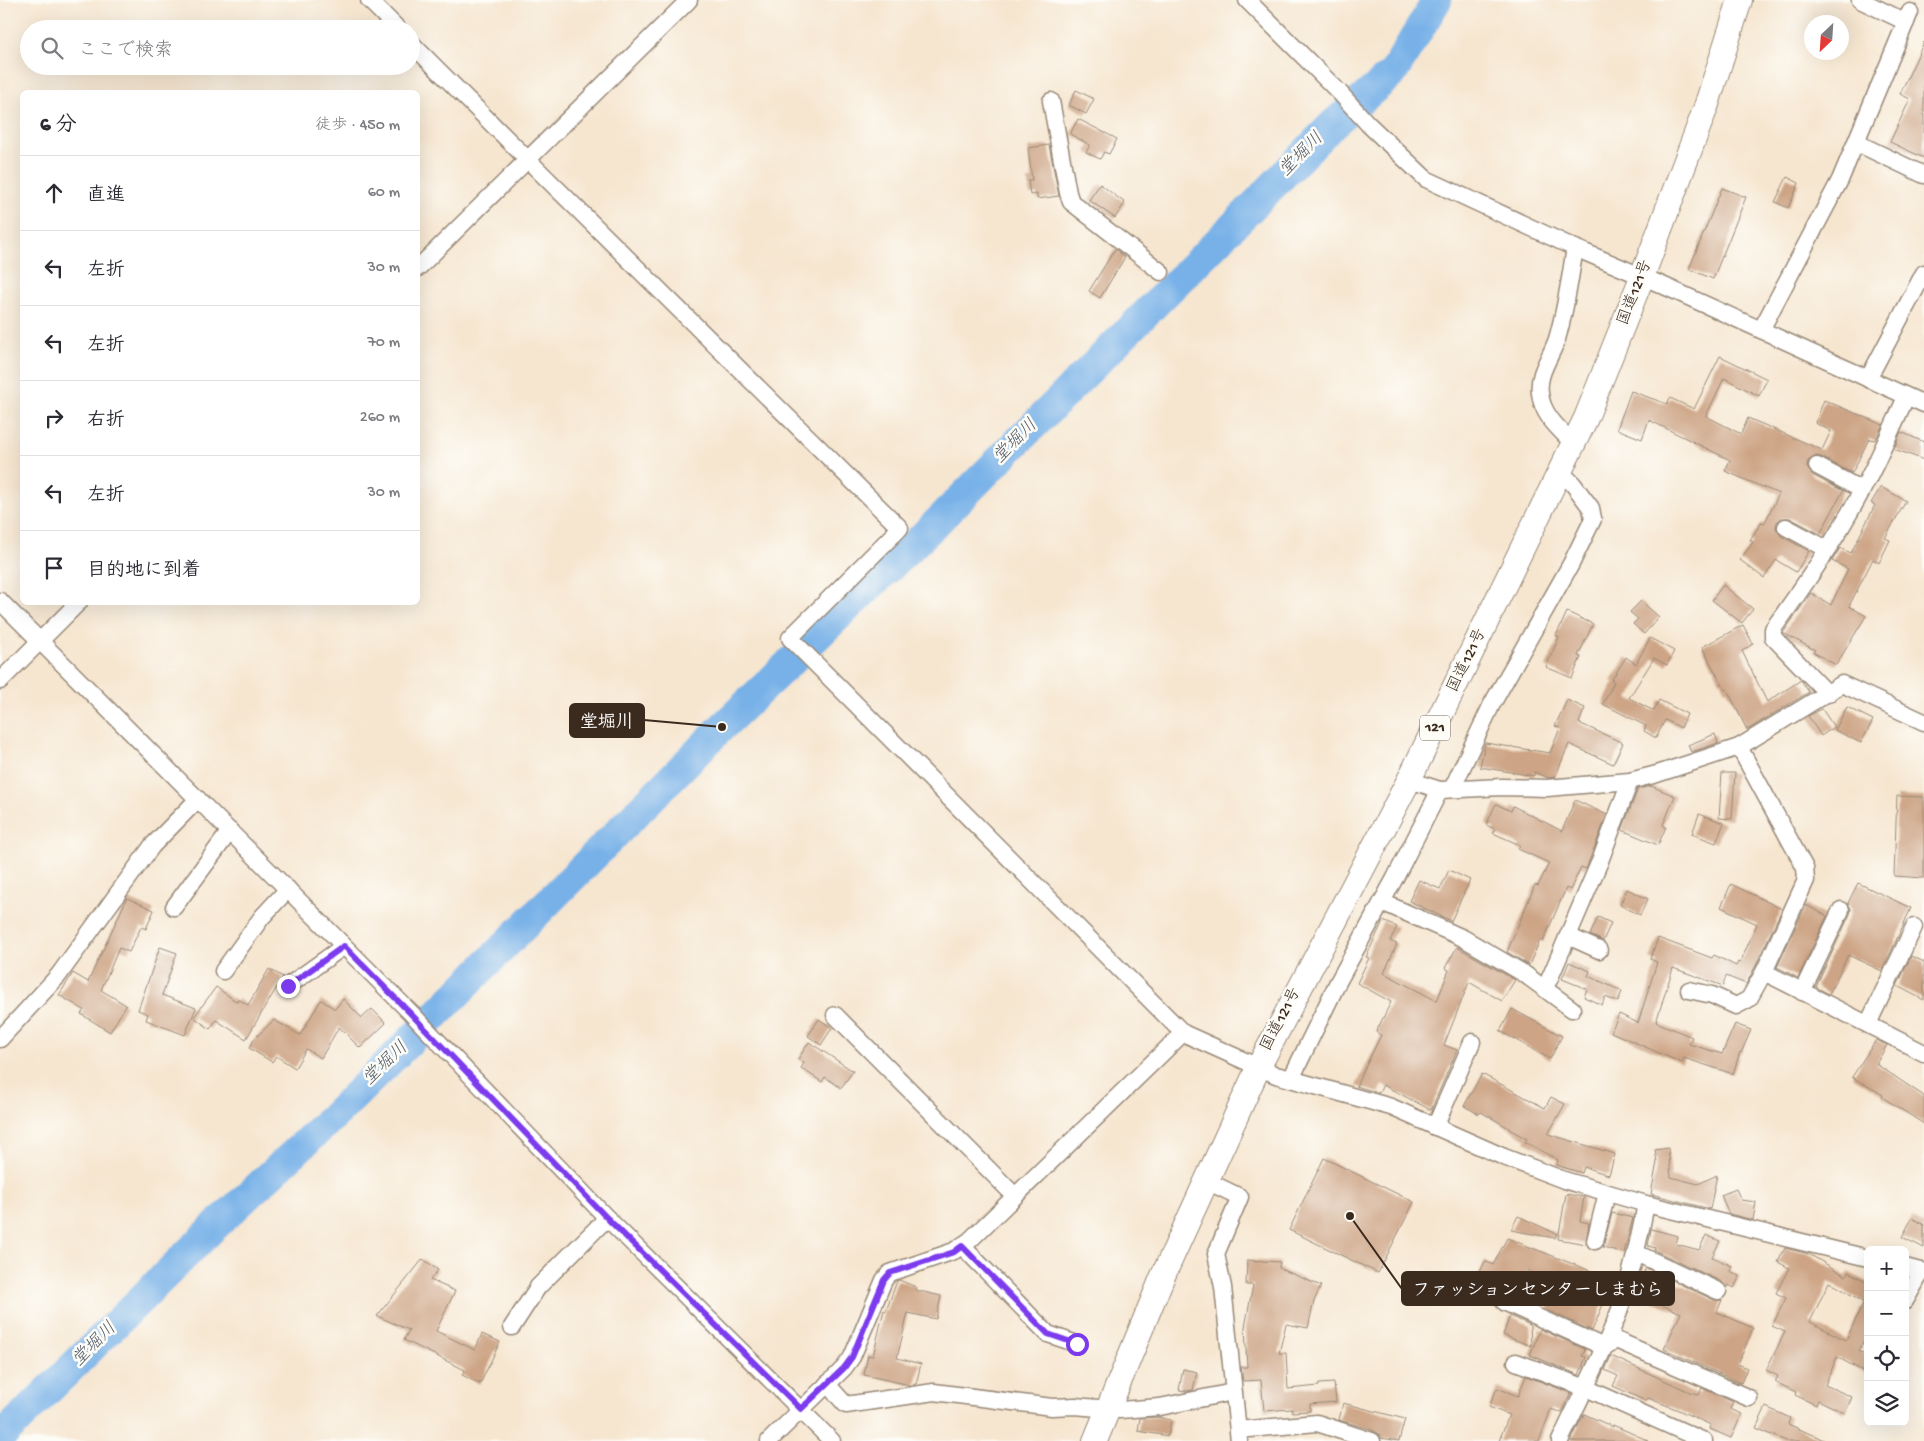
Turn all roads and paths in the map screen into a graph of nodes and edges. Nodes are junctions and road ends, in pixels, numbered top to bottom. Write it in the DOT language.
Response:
graph roads {
  1 [pos="369,0"];
  2 [pos="689,0"];
  3 [pos="1247,0"];
  4 [pos="1740,0"];
  5 [pos="1860,0"];
  6 [pos="389,20"];
  7 [pos="420,51"];
  8 [pos="1051,101"];
  9 [pos="1857,142"];
  10 [pos="527,160"];
  11 [pos="1924,175"];
  12 [pos="1575,248"];
  13 [pos="420,266"];
  14 [pos="1161,272"];
  15 [pos="1924,273"];
  16 [pos="1642,277"];
  17 [pos="1761,330"];
  18 [pos="1868,378"];
  19 [pos="1906,397"];
  20 [pos="1924,404"];
  21 [pos="1574,444"];
  22 [pos="1817,466"];
  23 [pos="1560,470"];
  24 [pos="1862,490"];
  25 [pos="1786,527"];
  26 [pos="1827,550"];
  27 [pos="0,601"];
  28 [pos="76,605"];
  29 [pos="40,641"];
  30 [pos="0,681"];
  31 [pos="1828,694"];
  32 [pos="1924,722"];
  33 [pos="1739,747"];
  34 [pos="1409,780"];
  35 [pos="1630,781"];
  36 [pos="1446,789"];
  37 [pos="198,799"];
  38 [pos="230,831"];
  39 [pos="288,889"];
  40 [pos="1382,902"];
  41 [pos="174,907"];
  42 [pos="1841,910"];
  43 [pos="1914,927"];
  44 [pos="1568,936"];
  45 [pos="344,946"];
  46 [pos="1598,950"];
  47 [pos="223,971"];
  48 [pos="1764,972"];
  49 [pos="1549,980"];
  50 [pos="288,986"];
  51 [pos="1689,990"];
  52 [pos="1802,992"];
  53 [pos="1572,1009"];
  54 [pos="835,1015"];
  55 [pos="1868,1024"];
  56 [pos="1183,1033"];
  57 [pos="0,1039"];
  58 [pos="1472,1042"];
  59 [pos="1924,1053"];
  60 [pos="1258,1068"];
  61 [pos="1291,1079"];
  62 [pos="1435,1127"];
  63 [pos="1207,1181"];
  64 [pos="1607,1192"];
  65 [pos="1015,1196"];
  66 [pos="1646,1204"];
  67 [pos="607,1218"];
  68 [pos="1594,1240"];
  69 [pos="962,1246"];
  70 [pos="1636,1254"];
  71 [pos="1864,1257"];
  72 [pos="1909,1268"];
  73 [pos="1923,1271"];
  74 [pos="1718,1291"];
  75 [pos="1909,1294"];
  76 [pos="1504,1302"];
  77 [pos="512,1327"];
  78 [pos="1077,1344"];
  79 [pos="1604,1347"];
  80 [pos="1516,1362"];
  81 [pos="827,1384"];
  82 [pos="1586,1388"];
  83 [pos="1234,1392"];
  84 [pos="1749,1398"];
  85 [pos="801,1409"];
  86 [pos="1107,1409"];
  87 [pos="1238,1436"];
  88 [pos="769,1441"];
  89 [pos="832,1441"];
  90 [pos="1095,1441"];
  91 [pos="1372,1441"];
  92 [pos="1560,1441"];
  93 [pos="1704,1441"];
  1 -- 6 [label="street"];
  2 -- 10 [label="street"];
  3 -- 12 [label="street"];
  4 -- 16 [label="highway, 国道121号 / 121"];
  5 -- 9 [label="street"];
  7 -- 10 [label="street"];
  8 -- 14 [label="street"];
  9 -- 11 [label="street"];
  9 -- 17 [label="street"];
  10 -- 13 [label="street"];
  10 -- 56 [label="street"];
  12 -- 16 [label="street"];
  12 -- 21 [label="street"];
  15 -- 18 [label="street"];
  16 -- 17 [label="street"];
  16 -- 21 [label="highway, 国道121号 / 121"];
  17 -- 18 [label="street"];
  18 -- 19 [label="street"];
  19 -- 20 [label="street"];
  19 -- 24 [label="street"];
  21 -- 23 [label="highway, 国道121号 / 121"];
  22 -- 24 [label="street"];
  23 -- 34 [label="highway, 国道121号 / 121"];
  23 -- 36 [label="street"];
  24 -- 26 [label="street"];
  25 -- 26 [label="street"];
  26 -- 31 [label="street"];
  27 -- 29 [label="street"];
  28 -- 29 [label="street"];
  29 -- 30 [label="street"];
  29 -- 37 [label="street"];
  31 -- 32 [label="street"];
  31 -- 33 [label="street"];
  33 -- 35 [label="street"];
  33 -- 48 [label="street"];
  34 -- 36 [label="street"];
  34 -- 60 [label="highway, 国道121号 / 121"];
  35 -- 36 [label="street"];
  35 -- 44 [label="street"];
  36 -- 40 [label="street"];
  37 -- 38 [label="street"];
  37 -- 57 [label="street"];
  38 -- 39 [label="street"];
  38 -- 41 [label="street"];
  39 -- 45 [label="street"];
  39 -- 47 [label="street"];
  40 -- 53 [label="street"];
  40 -- 61 [label="street"];
  42 -- 52 [label="street"];
  43 -- 55 [label="street"];
  44 -- 46 [label="street"];
  44 -- 49 [label="street"];
  45 -- 50 [label="street"];
  45 -- 67 [label="street"];
  48 -- 51 [label="street"];
  48 -- 52 [label="street"];
  52 -- 55 [label="street"];
  54 -- 65 [label="street"];
  55 -- 59 [label="street"];
  56 -- 60 [label="street"];
  56 -- 65 [label="street"];
  58 -- 62 [label="street"];
  60 -- 61 [label="street"];
  60 -- 63 [label="highway, 国道121号 / 121"];
  61 -- 62 [label="street"];
  62 -- 64 [label="street"];
  63 -- 83 [label="street"];
  63 -- 86 [label="highway, 国道121号 / 121"];
  64 -- 66 [label="street"];
  64 -- 68 [label="street"];
  65 -- 69 [label="street"];
  66 -- 70 [label="street"];
  66 -- 71 [label="street"];
  67 -- 77 [label="street"];
  67 -- 85 [label="street"];
  69 -- 78 [label="street"];
  69 -- 81 [label="street"];
  70 -- 74 [label="street"];
  70 -- 79 [label="street"];
  72 -- 73 [label="street"];
  73 -- 75 [label="street"];
  76 -- 79 [label="street"];
  79 -- 82 [label="street"];
  79 -- 84 [label="street"];
  80 -- 82 [label="street"];
  81 -- 85 [label="street"];
  81 -- 86 [label="street"];
  82 -- 92 [label="street"];
  82 -- 93 [label="street"];
  83 -- 86 [label="street"];
  83 -- 87 [label="street"];
  85 -- 88 [label="street"];
  85 -- 89 [label="street"];
  86 -- 90 [label="highway, 国道121号 / 121"];
  87 -- 91 [label="street"];
}
